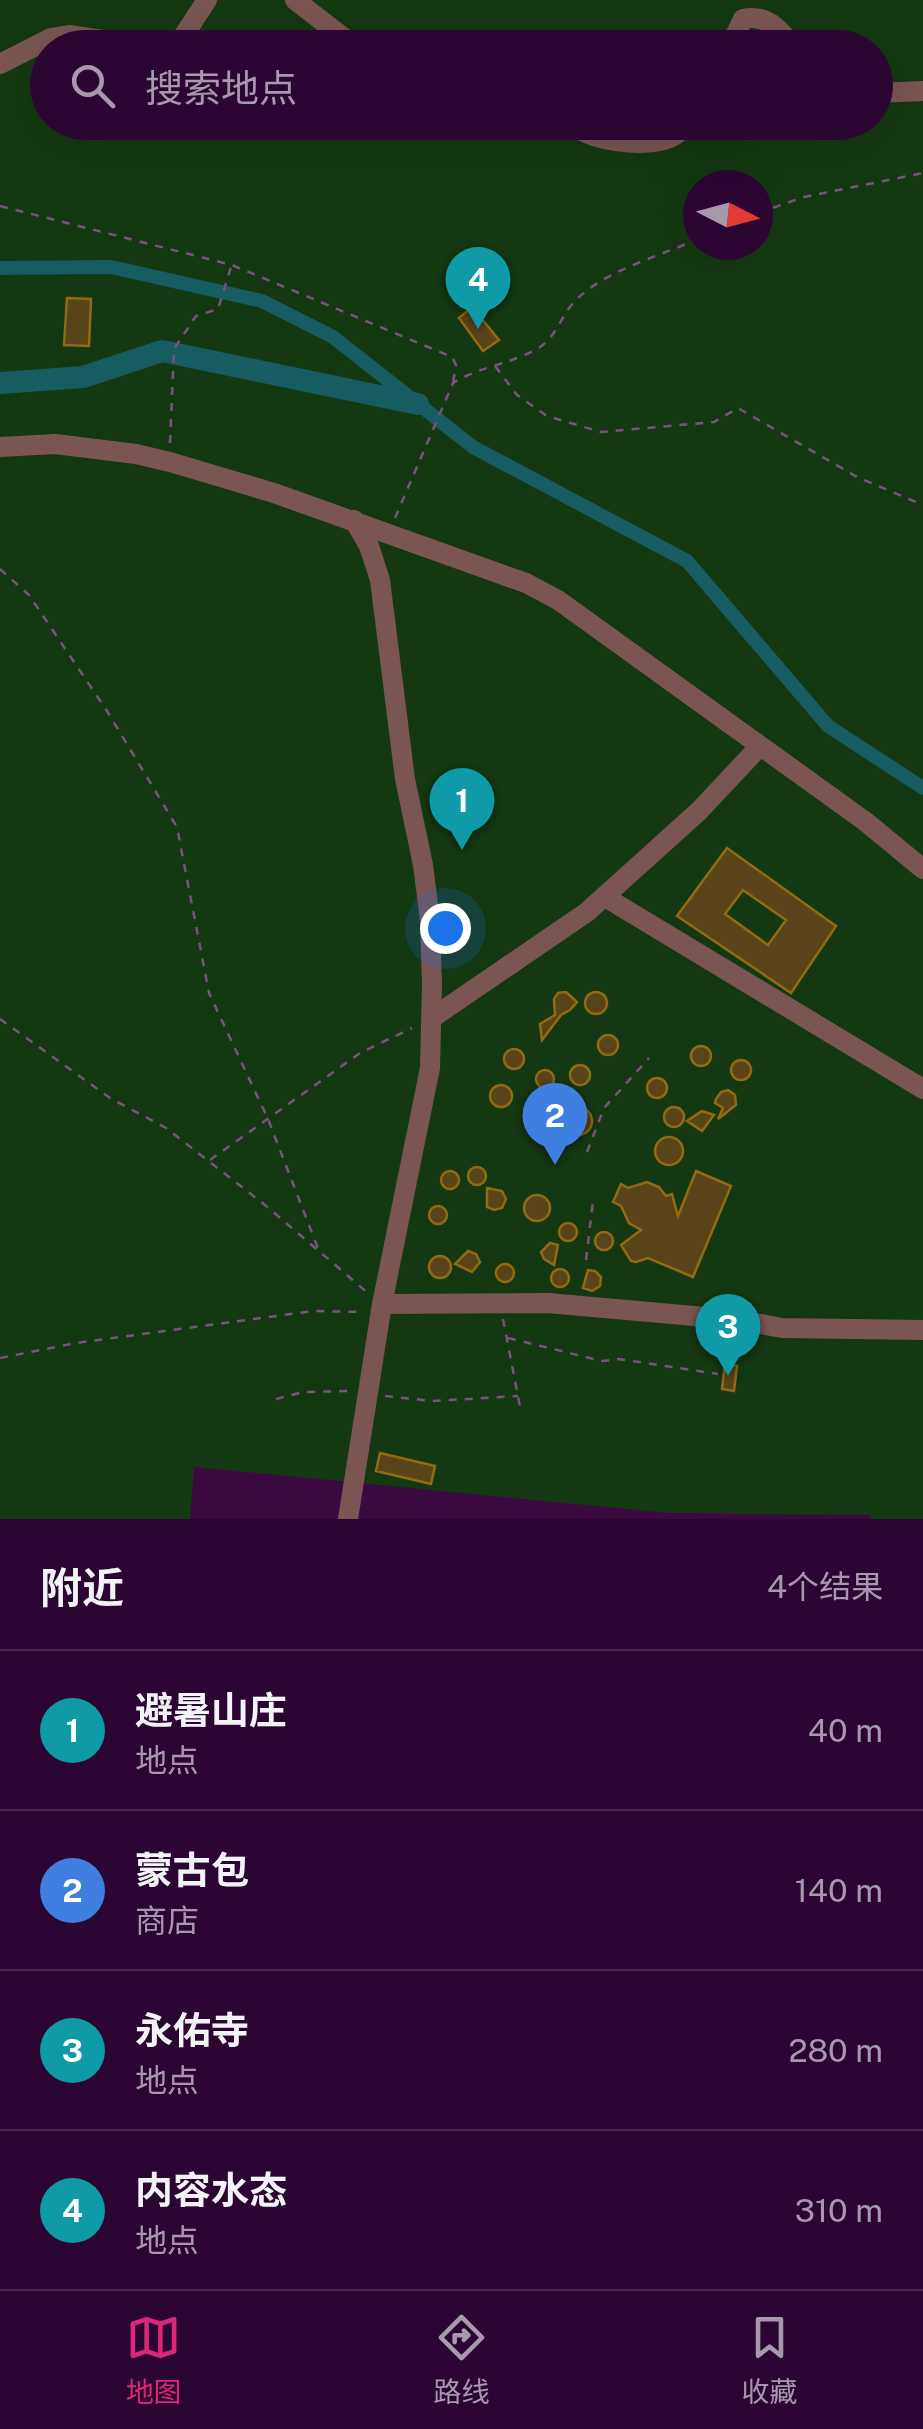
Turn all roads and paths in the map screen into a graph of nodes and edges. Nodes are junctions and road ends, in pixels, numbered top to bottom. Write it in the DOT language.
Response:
graph roads {
  1 [pos="207,0"];
  2 [pos="295,0"];
  3 [pos="187,30"];
  4 [pos="334,30"];
  5 [pos="737,30"];
  6 [pos="778,30"];
  7 [pos="30,49"];
  8 [pos="0,64"];
  9 [pos="923,91"];
  10 [pos="893,92"];
  11 [pos="604,140"];
  12 [pos="657,140"];
  13 [pos="923,173"];
  14 [pos="0,206"];
  15 [pos="773,208"];
  16 [pos="683,246"];
  17 [pos="231,265"];
  18 [pos="495,366"];
  19 [pos="453,383"];
  20 [pos="0,447"];
  21 [pos="170,462"];
  22 [pos="923,505"];
  23 [pos="354,520"];
  24 [pos="390,532"];
  25 [pos="0,569"];
  26 [pos="760,746"];
  27 [pos="923,870"];
  28 [pos="606,897"];
  29 [pos="432,1018"];
  30 [pos="0,1019"];
  31 [pos="649,1058"];
  32 [pos="923,1088"];
  33 [pos="268,1119"];
  34 [pos="588,1152"];
  35 [pos="208,1161"];
  36 [pos="593,1201"];
  37 [pos="319,1251"];
  38 [pos="586,1260"];
  39 [pos="498,1304"];
  40 [pos="381,1309"];
  41 [pos="923,1330"];
  42 [pos="508,1338"];
  43 [pos="0,1358"];
  44 [pos="718,1374"];
  45 [pos="366,1393"];
  46 [pos="518,1396"];
  47 [pos="276,1399"];
  48 [pos="521,1412"];
  49 [pos="348,1519"];
  1 -- 3 [label="lane"];
  2 -- 4 [label="lane"];
  5 -- 6 [label="lane"];
  7 -- 8 [label="lane"];
  9 -- 10 [label="lane"];
  11 -- 12 [label="lane"];
  13 -- 15 [label="path"];
  14 -- 19 [label="path"];
  16 -- 18 [label="path"];
  17 -- 21 [label="path"];
  18 -- 19 [label="path"];
  18 -- 22 [label="path"];
  19 -- 24 [label="path"];
  20 -- 21 [label="lane"];
  21 -- 23 [label="lane"];
  23 -- 24 [label="lane"];
  23 -- 29 [label="lane"];
  24 -- 26 [label="lane"];
  25 -- 33 [label="path"];
  26 -- 27 [label="lane"];
  26 -- 28 [label="lane"];
  28 -- 29 [label="lane"];
  28 -- 32 [label="lane"];
  29 -- 33 [label="path"];
  29 -- 40 [label="lane"];
  30 -- 35 [label="path"];
  31 -- 34 [label="path"];
  33 -- 35 [label="path"];
  33 -- 37 [label="path"];
  35 -- 37 [label="path"];
  36 -- 38 [label="path"];
  37 -- 40 [label="path"];
  39 -- 40 [label="lane"];
  39 -- 41 [label="lane"];
  39 -- 42 [label="path"];
  40 -- 43 [label="path"];
  40 -- 45 [label="lane"];
  42 -- 44 [label="path"];
  42 -- 46 [label="path"];
  45 -- 46 [label="path"];
  45 -- 47 [label="path"];
  45 -- 49 [label="lane"];
  46 -- 48 [label="path"];
}
